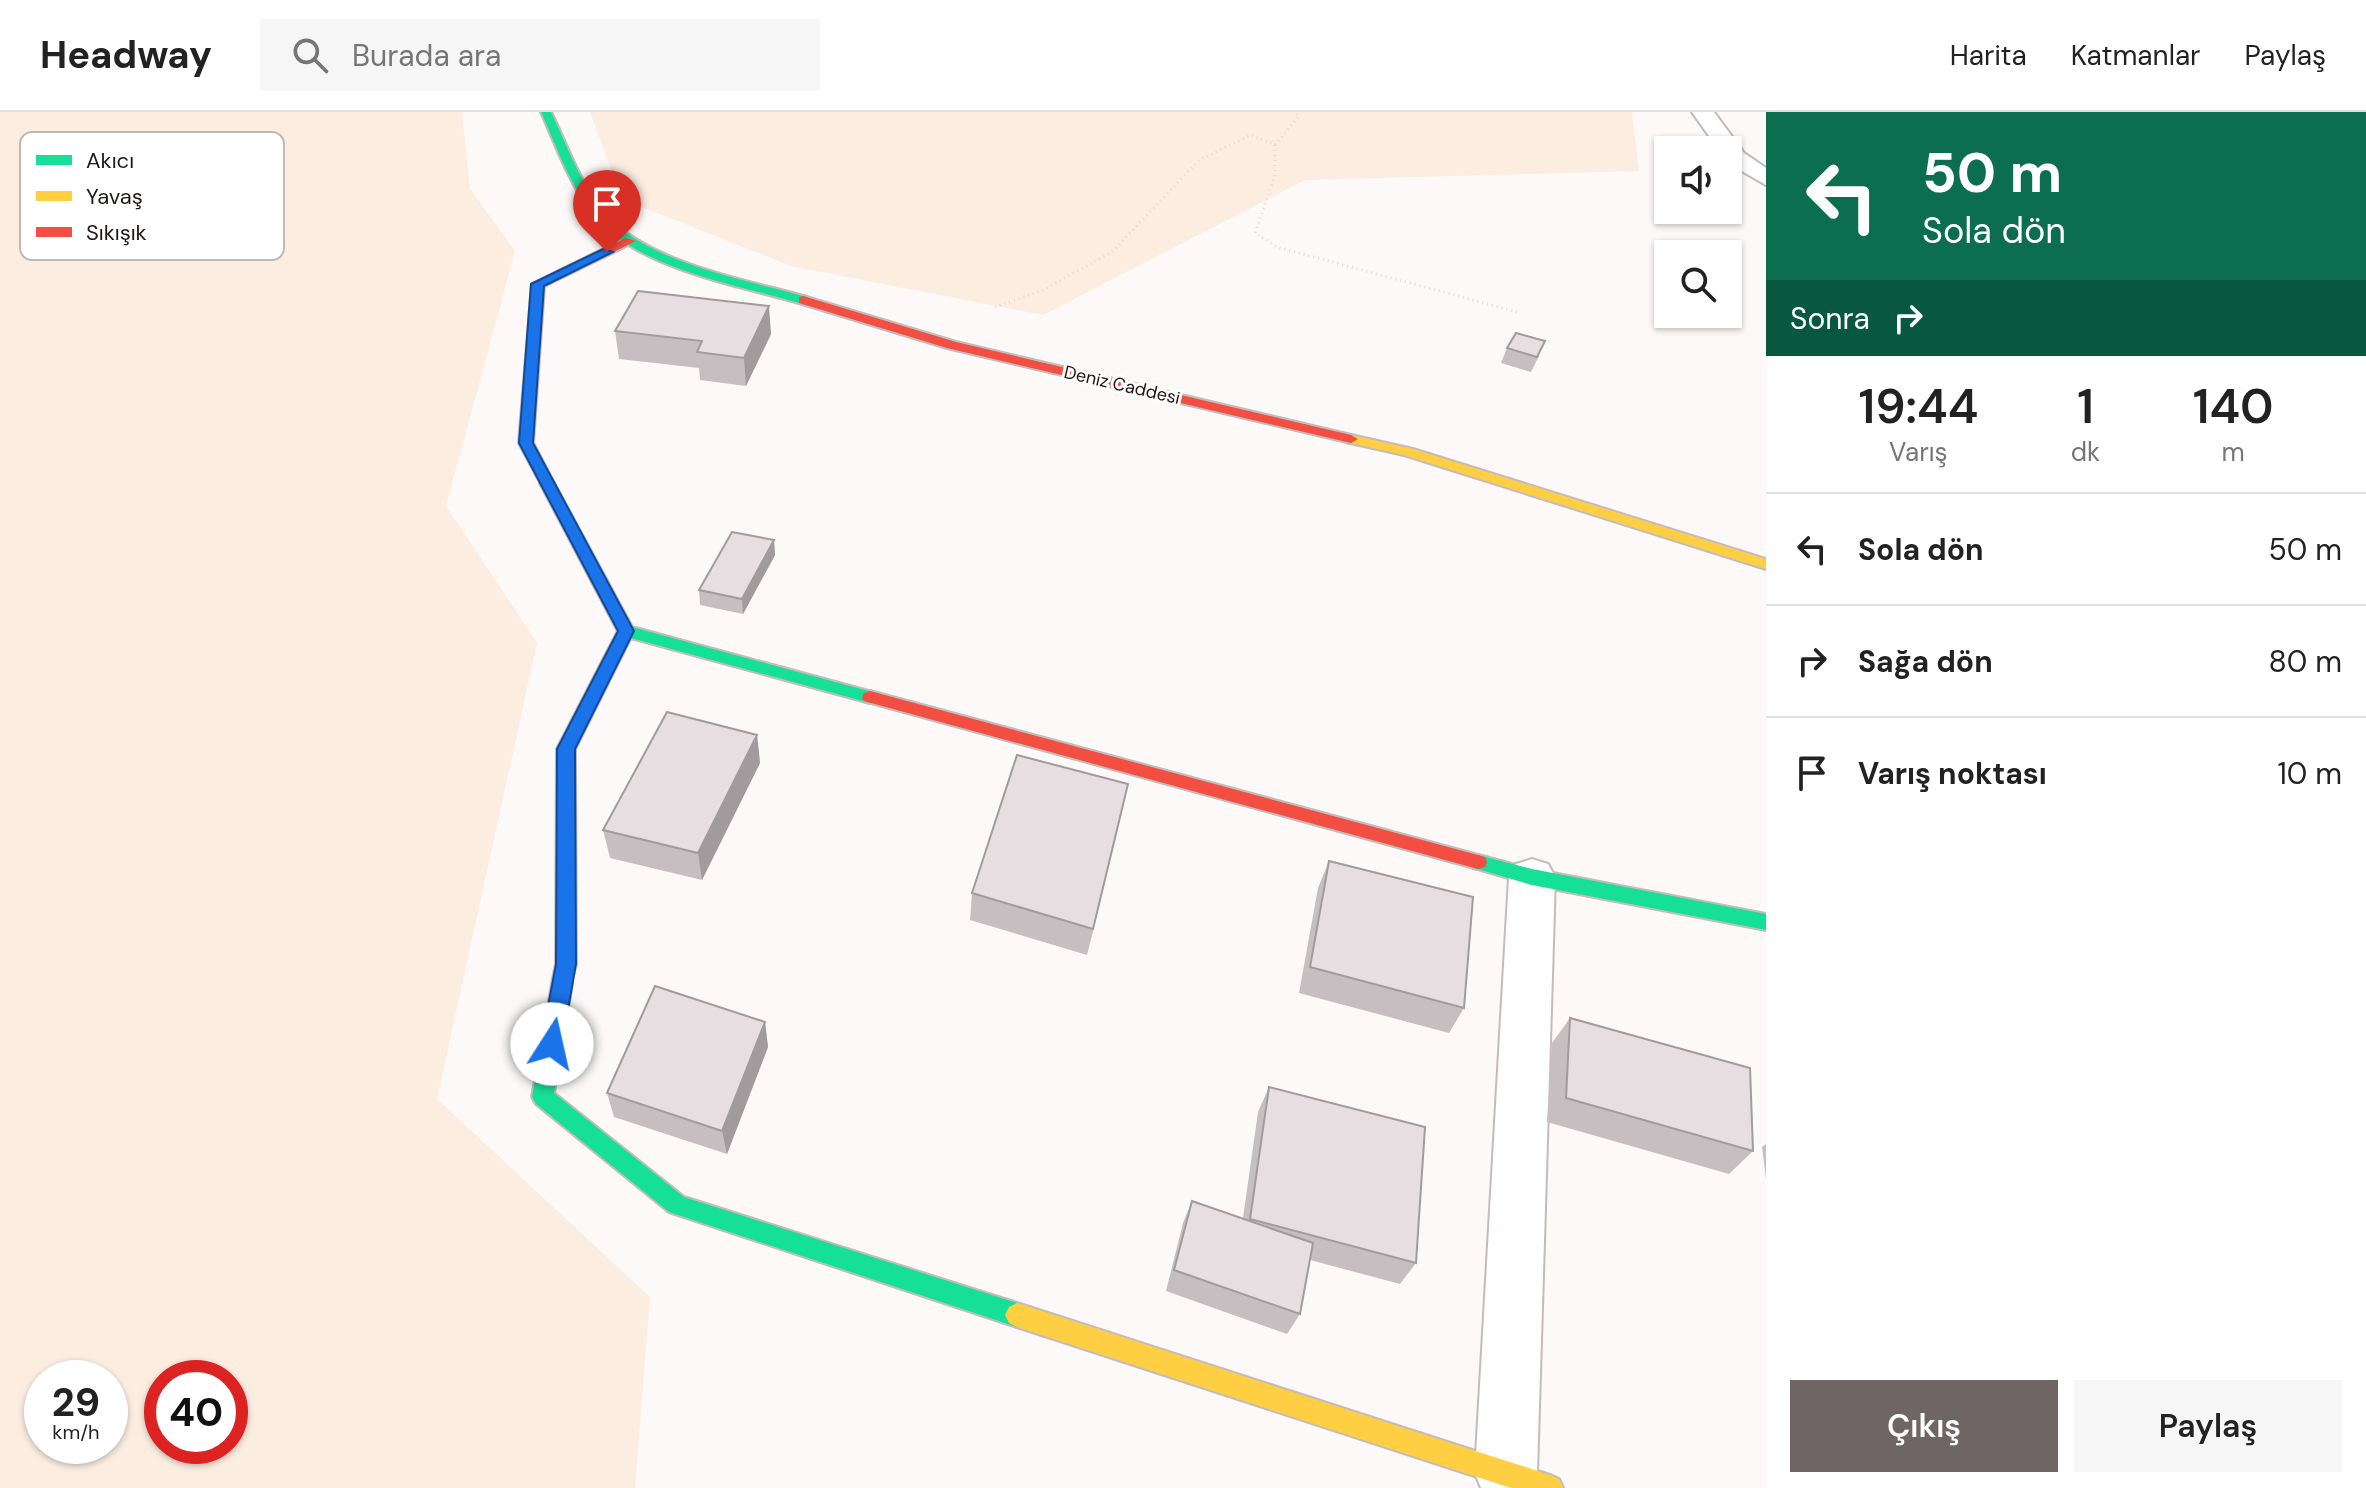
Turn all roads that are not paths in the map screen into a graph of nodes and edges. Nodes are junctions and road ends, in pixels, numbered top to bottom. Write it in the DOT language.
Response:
graph roads {
  1 [pos="546,112"];
  2 [pos="1703,112"];
  3 [pos="1766,178"];
  4 [pos="630,241"];
  5 [pos="1766,564"];
  6 [pos="626,631"];
  7 [pos="1532,877"];
  8 [pos="1766,922"];
  9 [pos="1528,1481"];
  1 -- 4 [label="street, Deniz Caddesi"];
  2 -- 3 [label="lane"];
  4 -- 5 [label="street, Deniz Caddesi"];
  4 -- 6 [label="street"];
  6 -- 7 [label="street"];
  6 -- 9 [label="street"];
  7 -- 8 [label="street"];
  7 -- 9 [label="street"];
}
